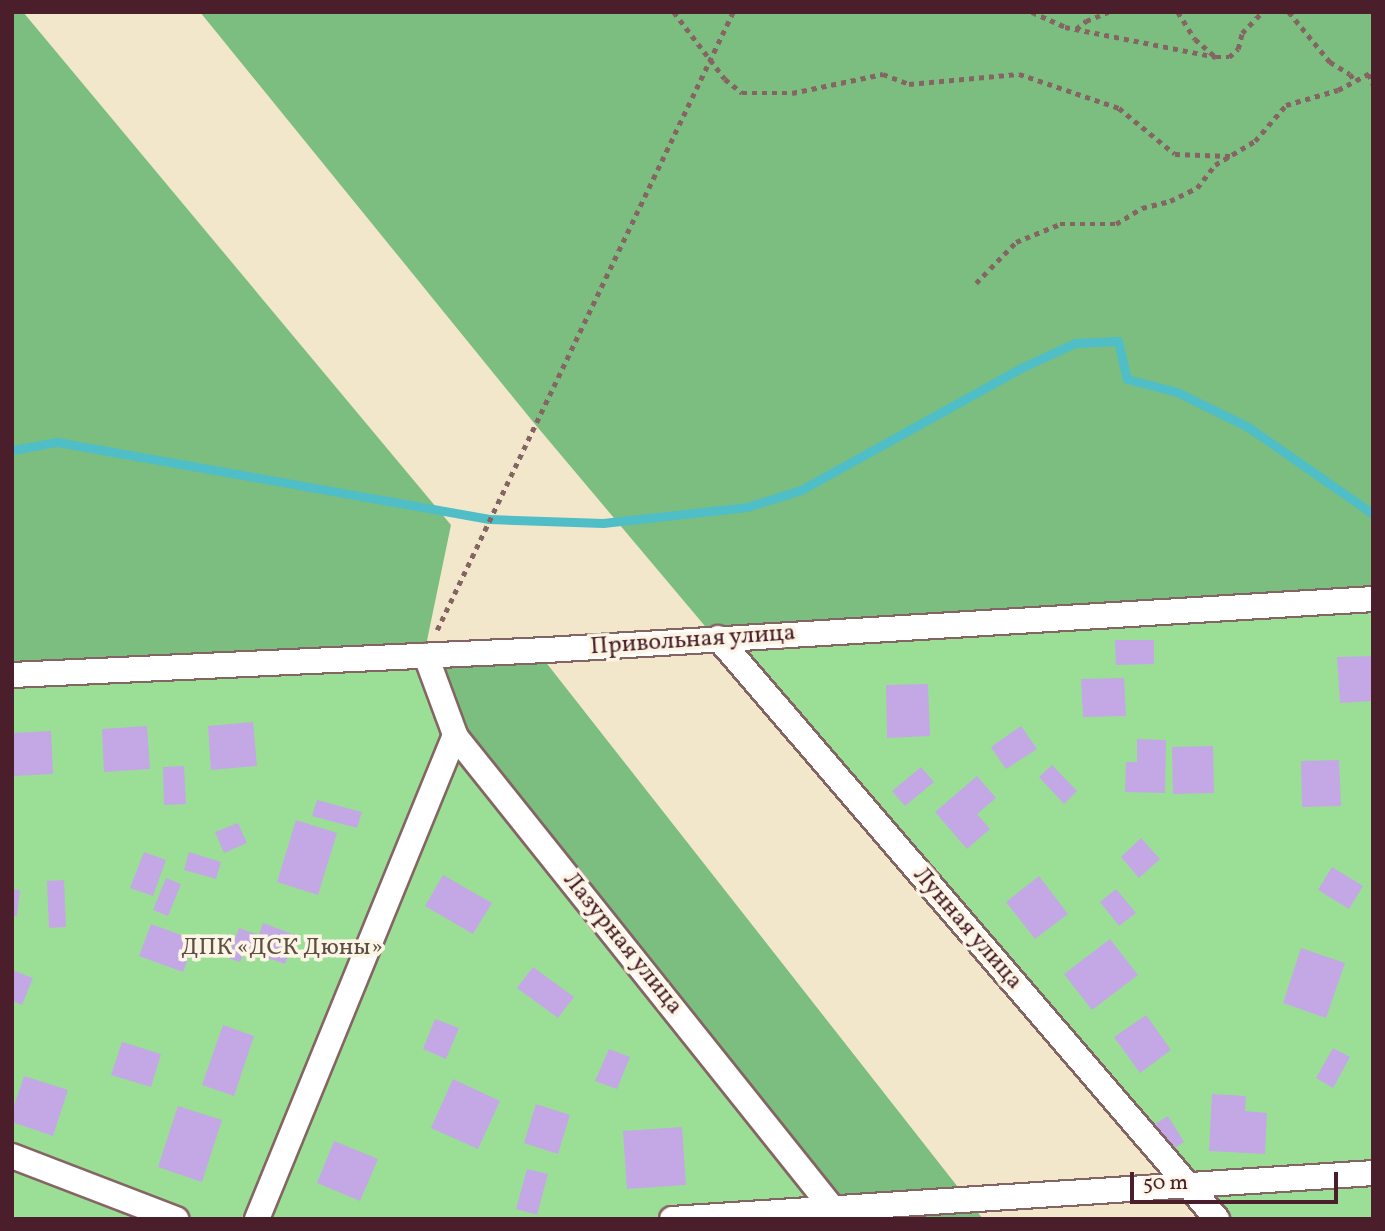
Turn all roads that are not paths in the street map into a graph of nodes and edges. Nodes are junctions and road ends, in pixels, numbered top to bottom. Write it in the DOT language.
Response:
graph roads {
  1 [pos="1373,599"];
  2 [pos="718,638"];
  3 [pos="426,656"];
  4 [pos="12,675"];
  5 [pos="455,735"];
  6 [pos="12,1156"];
  7 [pos="1370,1170"];
  8 [pos="1186,1183"];
  9 [pos="838,1214"];
  10 [pos="176,1219"];
  11 [pos="257,1219"];
  12 [pos="673,1219"];
  13 [pos="1217,1219"];
  1 -- 2 [label="street, Привольная улица"];
  2 -- 3 [label="street, Привольная улица"];
  2 -- 8 [label="street, Лунная улица"];
  3 -- 4 [label="street, Привольная улица"];
  3 -- 5 [label="street, Лазурная улица"];
  5 -- 9 [label="street, Лазурная улица"];
  5 -- 11 [label="street"];
  6 -- 10 [label="street"];
  7 -- 8 [label="street"];
  8 -- 9 [label="street"];
  8 -- 13 [label="street, Лунная улица"];
  9 -- 12 [label="street"];
}
